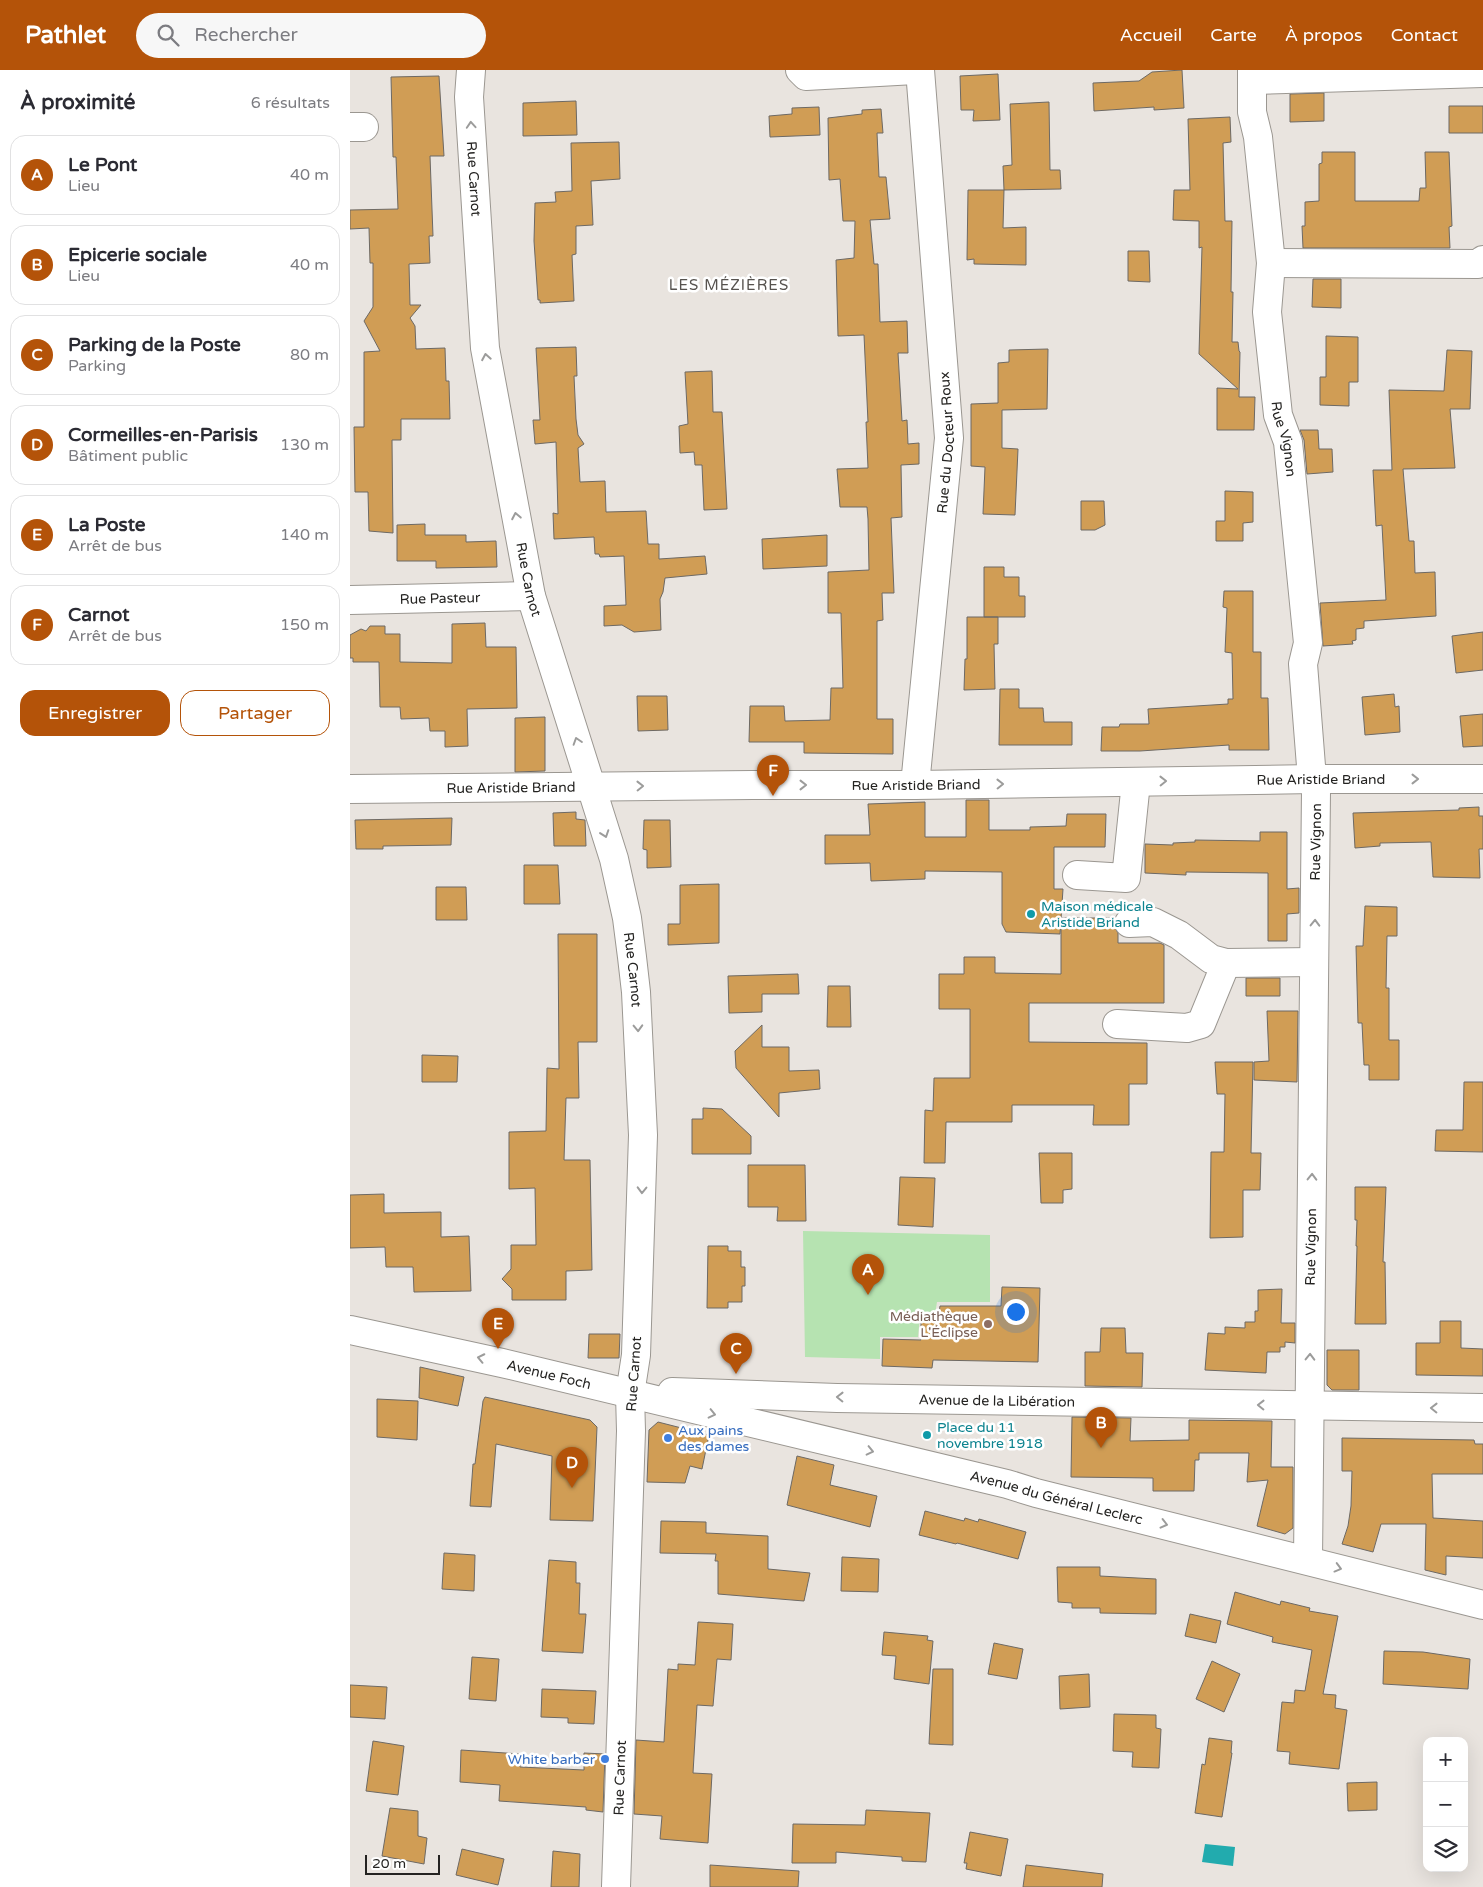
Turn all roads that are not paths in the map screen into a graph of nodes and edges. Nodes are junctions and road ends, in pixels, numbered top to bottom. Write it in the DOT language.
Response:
graph roads {
  1 [pos="471,70"];
  2 [pos="914,70"];
  3 [pos="920,70"];
  4 [pos="803,73"];
  5 [pos="1483,73"];
  6 [pos="1252,75"];
  7 [pos="1483,260"];
  8 [pos="1271,263"];
  9 [pos="531,596"];
  10 [pos="350,600"];
  11 [pos="1314,779"];
  12 [pos="1483,779"];
  13 [pos="1136,782"];
  14 [pos="915,785"];
  15 [pos="591,787"];
  16 [pos="350,789"];
  17 [pos="1077,875"];
  18 [pos="1129,923"];
  19 [pos="1226,962"];
  20 [pos="1314,962"];
  21 [pos="1117,1024"];
  22 [pos="350,1330"];
  23 [pos="630,1394"];
  24 [pos="1310,1406"];
  25 [pos="1483,1408"];
  26 [pos="1308,1560"];
  27 [pos="1483,1605"];
  28 [pos="616,1887"];
  9 -- 1 [label="street, Rue Carnot, one-way"];
  2 -- 4 [label="street"];
  3 -- 14 [label="street, Rue du Docteur Roux"];
  5 -- 6 [label="street"];
  6 -- 8 [label="street, Rue Vignon"];
  7 -- 8 [label="street"];
  8 -- 11 [label="street, Rue Vignon"];
  9 -- 10 [label="street, Rue Pasteur"];
  15 -- 9 [label="street, Rue Carnot, one-way"];
  11 -- 12 [label="street, Rue Aristide Briand, one-way"];
  13 -- 11 [label="street, Rue Aristide Briand, one-way"];
  20 -- 11 [label="street, Rue Vignon, one-way"];
  14 -- 13 [label="street, Rue Aristide Briand, one-way"];
  13 -- 17 [label="street"];
  15 -- 14 [label="street, Rue Aristide Briand, one-way"];
  15 -- 16 [label="street, Rue Aristide Briand"];
  15 -- 23 [label="street, Rue Carnot, one-way"];
  18 -- 19 [label="street"];
  19 -- 20 [label="street"];
  19 -- 21 [label="street"];
  24 -- 20 [label="street, Rue Vignon, one-way"];
  23 -- 22 [label="street, Avenue Foch, one-way"];
  24 -- 23 [label="street, Avenue de la Libération, one-way"];
  23 -- 26 [label="street, Avenue du Général Leclerc, one-way"];
  23 -- 28 [label="street, Rue Carnot"];
  25 -- 24 [label="street, Avenue de la Libération, one-way"];
  24 -- 26 [label="street, Rue Vignon"];
  26 -- 27 [label="street, Avenue du Général Leclerc, one-way"];
}
